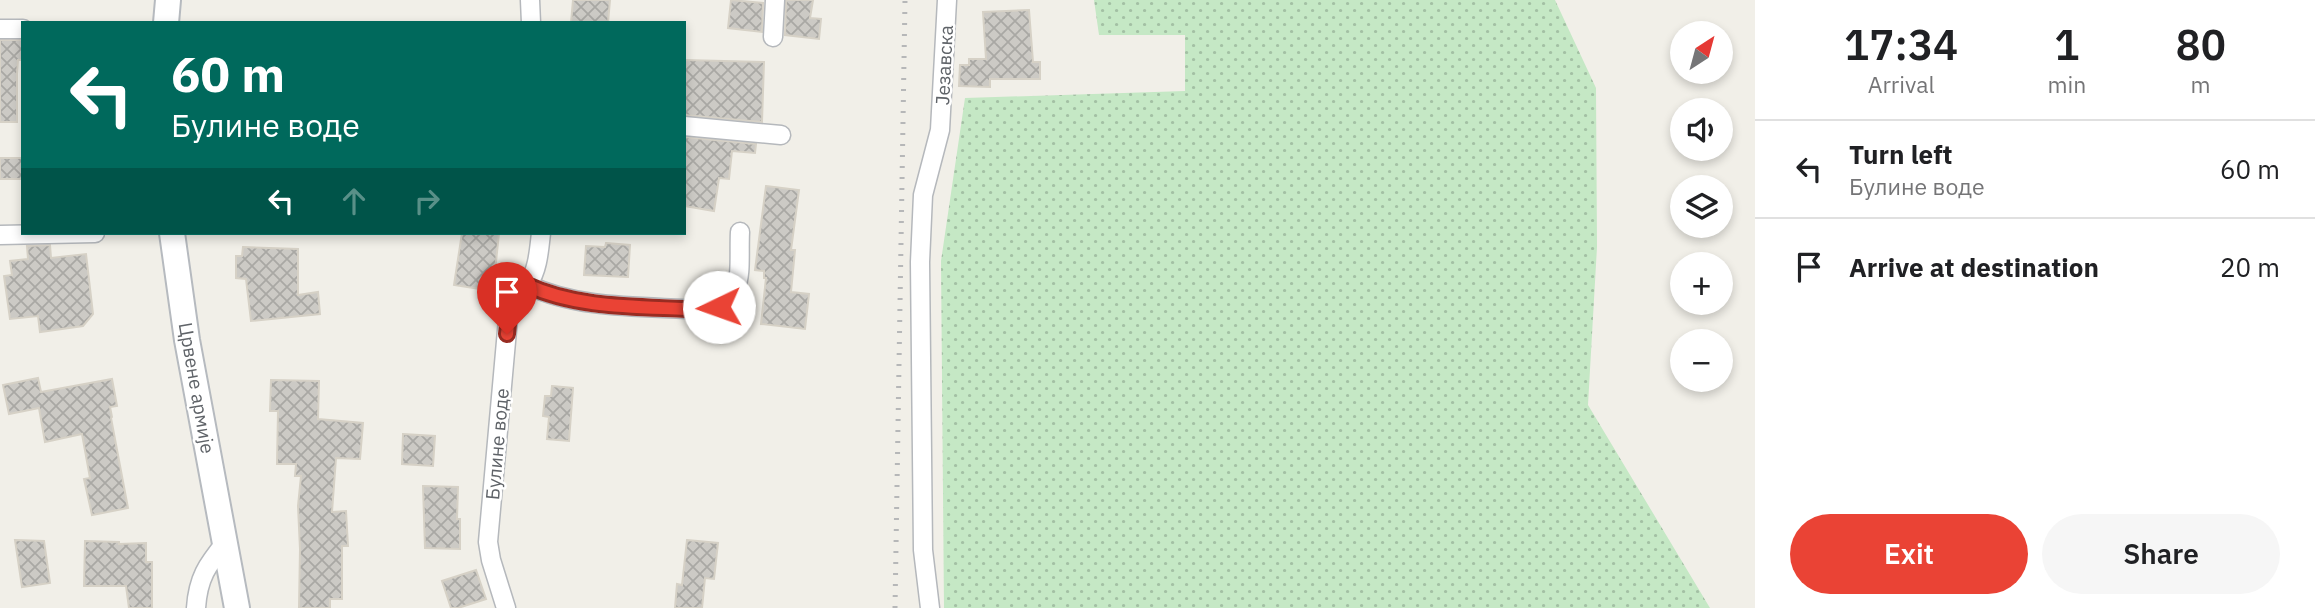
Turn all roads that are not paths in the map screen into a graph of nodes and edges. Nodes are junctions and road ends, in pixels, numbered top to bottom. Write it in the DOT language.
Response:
graph roads {
  1 [pos="168,0"];
  2 [pos="530,0"];
  3 [pos="775,0"];
  4 [pos="947,0"];
  5 [pos="166,21"];
  6 [pos="531,21"];
  7 [pos="0,29"];
  8 [pos="21,29"];
  9 [pos="774,37"];
  10 [pos="686,126"];
  11 [pos="781,135"];
  12 [pos="740,232"];
  13 [pos="0,235"];
  14 [pos="21,235"];
  15 [pos="172,235"];
  16 [pos="541,235"];
  17 [pos="527,285"];
  18 [pos="226,542"];
  19 [pos="196,608"];
  20 [pos="237,608"];
  21 [pos="506,608"];
  22 [pos="930,608"];
  1 -- 5 [label="main road"];
  2 -- 6 [label="street"];
  3 -- 9 [label="street"];
  4 -- 22 [label="street, Језавска"];
  7 -- 8 [label="street"];
  10 -- 11 [label="street"];
  12 -- 17 [label="street"];
  13 -- 14 [label="street"];
  15 -- 18 [label="main road, Црвене армије"];
  16 -- 17 [label="street, Булине воде"];
  17 -- 21 [label="street, Булине воде"];
  18 -- 19 [label="street"];
  18 -- 20 [label="main road, Црвене армије"];
}
